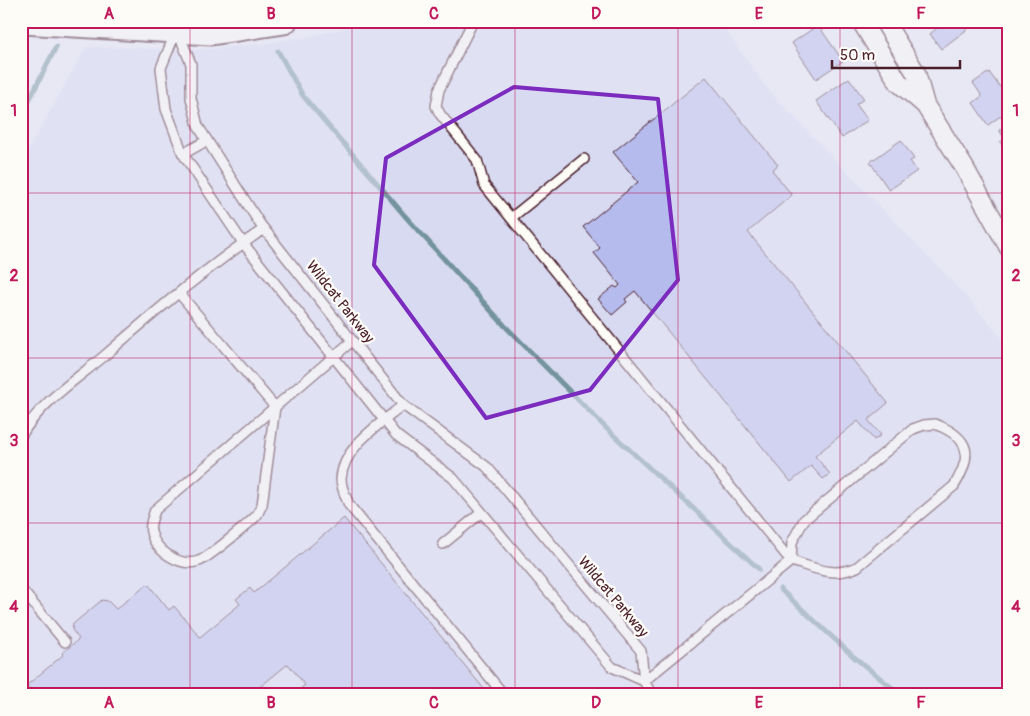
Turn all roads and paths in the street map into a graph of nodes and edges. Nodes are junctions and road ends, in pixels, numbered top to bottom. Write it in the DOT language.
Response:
graph roads {
  1 [pos="23,21"];
  2 [pos="284,21"];
  3 [pos="473,21"];
  4 [pos="885,23"];
  5 [pos="865,28"];
  6 [pos="177,29"];
  7 [pos="925,105"];
  8 [pos="206,141"];
  9 [pos="183,154"];
  10 [pos="584,159"];
  11 [pos="511,218"];
  12 [pos="264,229"];
  13 [pos="243,243"];
  14 [pos="1009,248"];
  15 [pos="179,293"];
  16 [pos="352,341"];
  17 [pos="333,357"];
  18 [pos="403,405"];
  19 [pos="275,407"];
  20 [pos="384,421"];
  21 [pos="21,436"];
  22 [pos="481,513"];
  23 [pos="443,544"];
  24 [pos="791,561"];
  25 [pos="21,589"];
  26 [pos="65,642"];
  27 [pos="644,681"];
  28 [pos="504,695"];
  29 [pos="652,695"];
  1 -- 6 [label="main road"];
  2 -- 6 [label="main road"];
  3 -- 11 [label="lane"];
  4 -- 5 [label="street"];
  4 -- 7 [label="street"];
  5 -- 7 [label="street"];
  6 -- 8 [label="lane, Wildcat Parkway"];
  6 -- 9 [label="lane"];
  7 -- 14 [label="street"];
  8 -- 9 [label="lane"];
  8 -- 12 [label="lane, Wildcat Parkway"];
  9 -- 13 [label="lane"];
  10 -- 11 [label="lane"];
  11 -- 24 [label="lane"];
  12 -- 13 [label="lane"];
  12 -- 16 [label="lane, Wildcat Parkway"];
  13 -- 15 [label="lane"];
  13 -- 17 [label="lane"];
  15 -- 19 [label="lane"];
  15 -- 21 [label="lane"];
  16 -- 17 [label="lane"];
  16 -- 18 [label="lane, Wildcat Parkway"];
  17 -- 19 [label="lane"];
  17 -- 20 [label="lane"];
  18 -- 20 [label="lane"];
  18 -- 27 [label="lane, Wildcat Parkway"];
  19 -- 19 [label="lane"];
  20 -- 22 [label="lane"];
  20 -- 28 [label="lane"];
  22 -- 23 [label="lane"];
  22 -- 27 [label="lane"];
  24 -- 24 [label="lane"];
  24 -- 27 [label="lane"];
  25 -- 26 [label="lane"];
  27 -- 29 [label="lane"];
}
